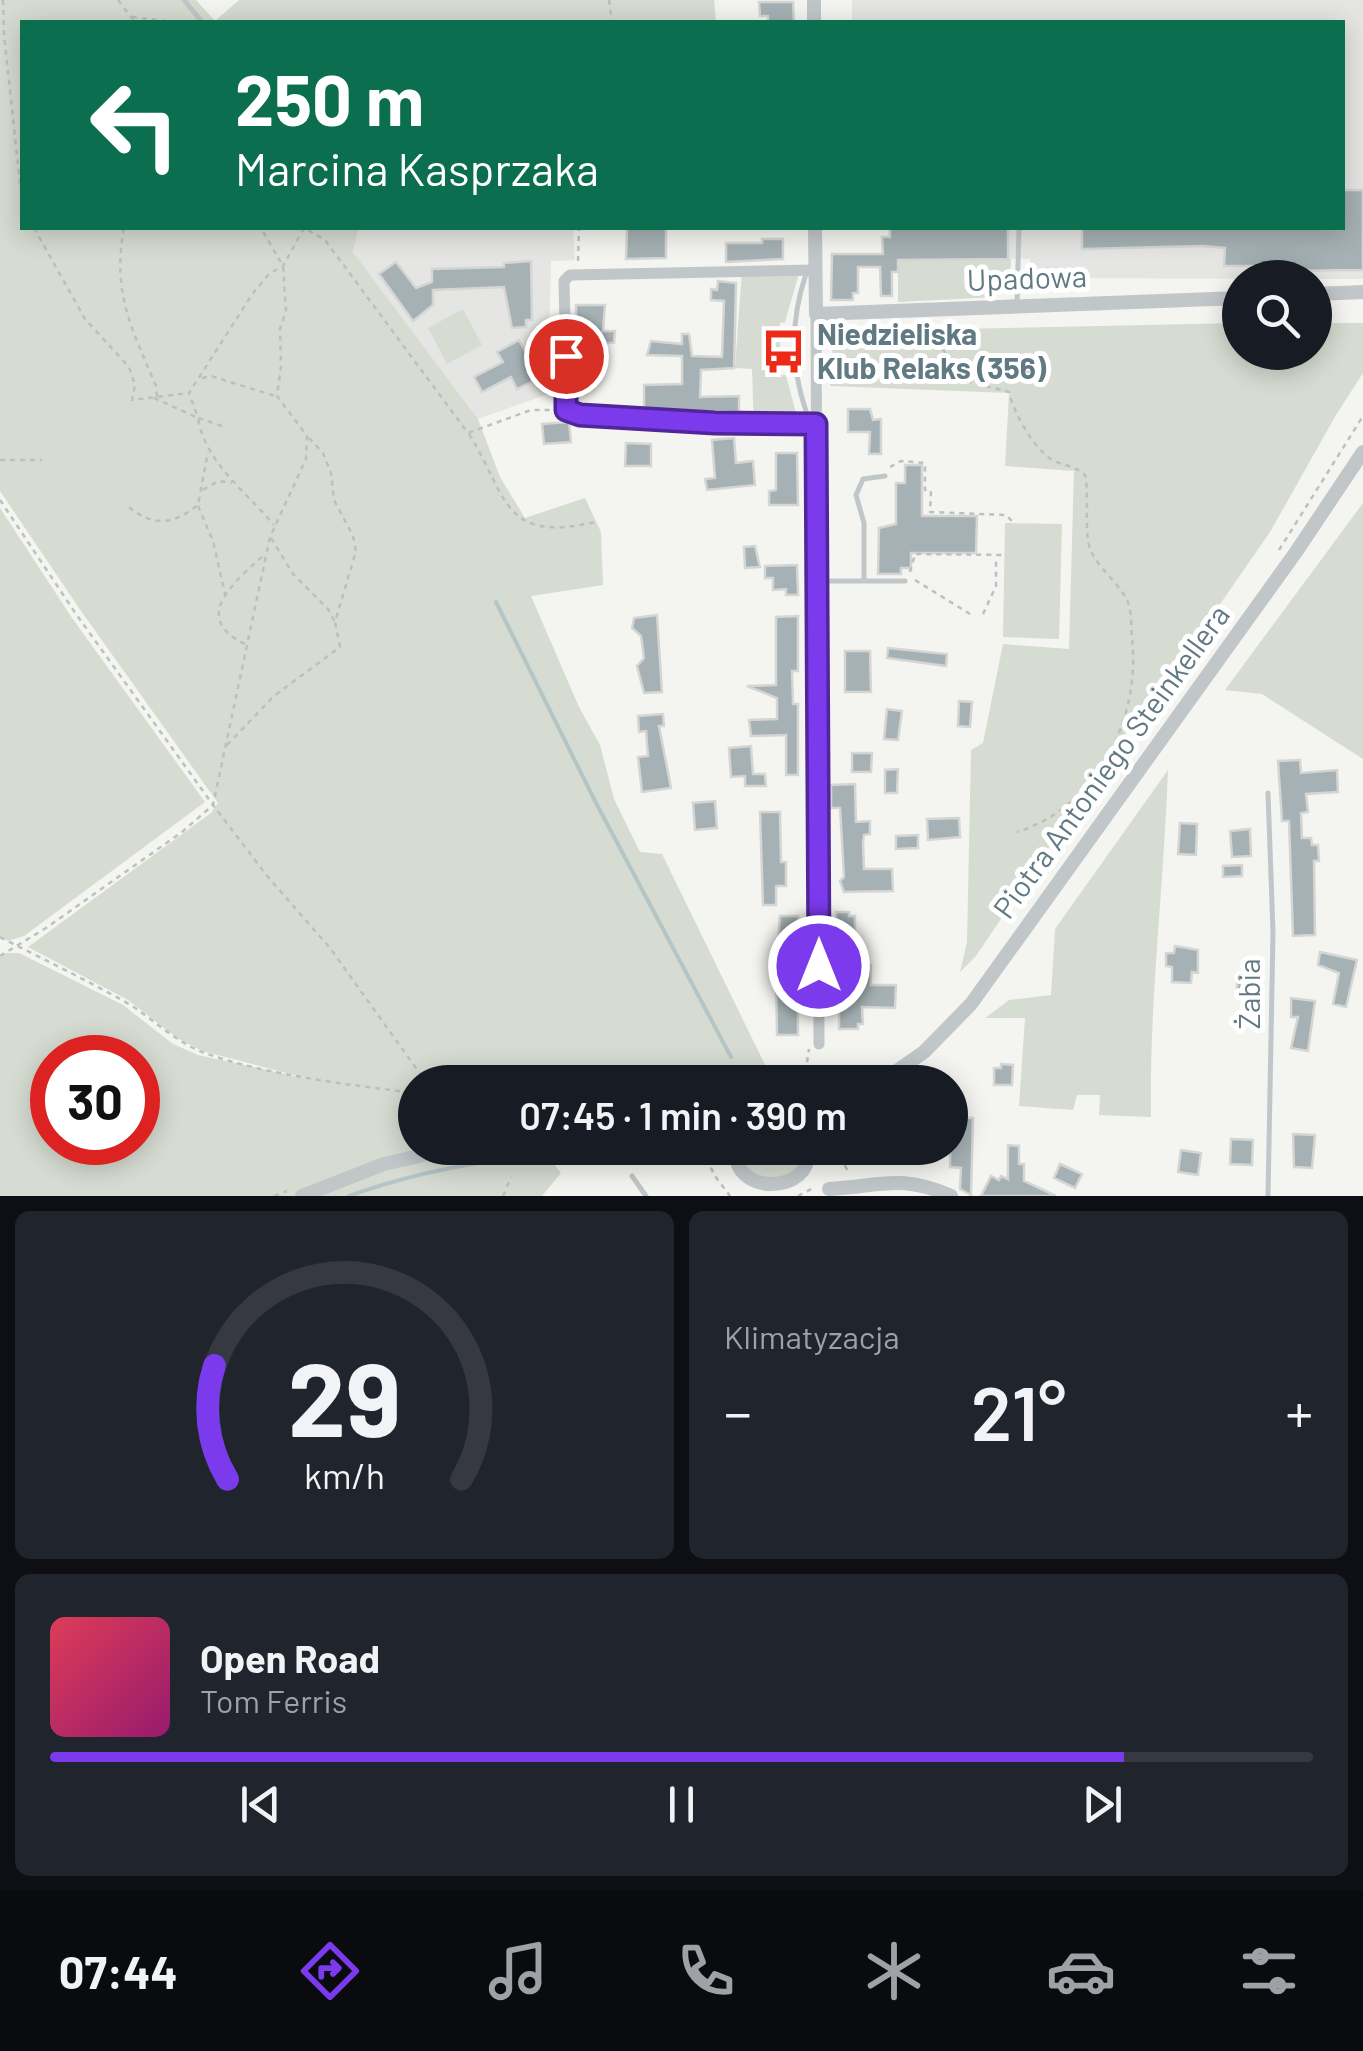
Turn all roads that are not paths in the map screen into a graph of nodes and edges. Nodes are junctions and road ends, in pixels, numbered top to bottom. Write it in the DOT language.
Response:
graph roads {
  1 [pos="184,0"];
  2 [pos="200,20"];
  3 [pos="815,230"];
  4 [pos="1019,230"];
  5 [pos="812,270"];
  6 [pos="1363,292"];
  7 [pos="1332,293"];
  8 [pos="1222,299"];
  9 [pos="1017,308"];
  10 [pos="816,314"];
  11 [pos="814,428"];
  12 [pos="1363,452"];
  13 [pos="885,476"];
  14 [pos="908,579"];
  15 [pos="816,581"];
  16 [pos="864,581"];
  17 [pos="1268,793"];
  18 [pos="820,1044"];
  19 [pos="900,1065"];
  20 [pos="398,1162"];
  21 [pos="738,1165"];
  22 [pos="806,1165"];
  23 [pos="815,1165"];
  24 [pos="632,1176"];
  25 [pos="857,1192"];
  26 [pos="760,1193"];
  27 [pos="832,1193"];
  28 [pos="302,1196"];
  29 [pos="646,1196"];
  30 [pos="951,1196"];
  31 [pos="1268,1196"];
  1 -- 2 [label="lane"];
  3 -- 5 [label="street"];
  4 -- 9 [label="lane"];
  5 -- 10 [label="street"];
  5 -- 11 [label="lane"];
  5 -- 11 [label="street"];
  6 -- 7 [label="street"];
  8 -- 9 [label="street, Upadowa"];
  9 -- 10 [label="street, Upadowa"];
  10 -- 11 [label="street"];
  11 -- 15 [label="street"];
  12 -- 19 [label="street, Piotra Antoniego Steinkellera"];
  13 -- 16 [label="lane"];
  14 -- 16 [label="lane"];
  15 -- 16 [label="lane"];
  15 -- 18 [label="street"];
  17 -- 31 [label="lane, Żabia"];
  20 -- 28 [label="street"];
  21 -- 26 [label="street"];
  22 -- 26 [label="street"];
  23 -- 27 [label="street"];
  24 -- 29 [label="lane"];
  25 -- 27 [label="street"];
  25 -- 30 [label="street"];
}
